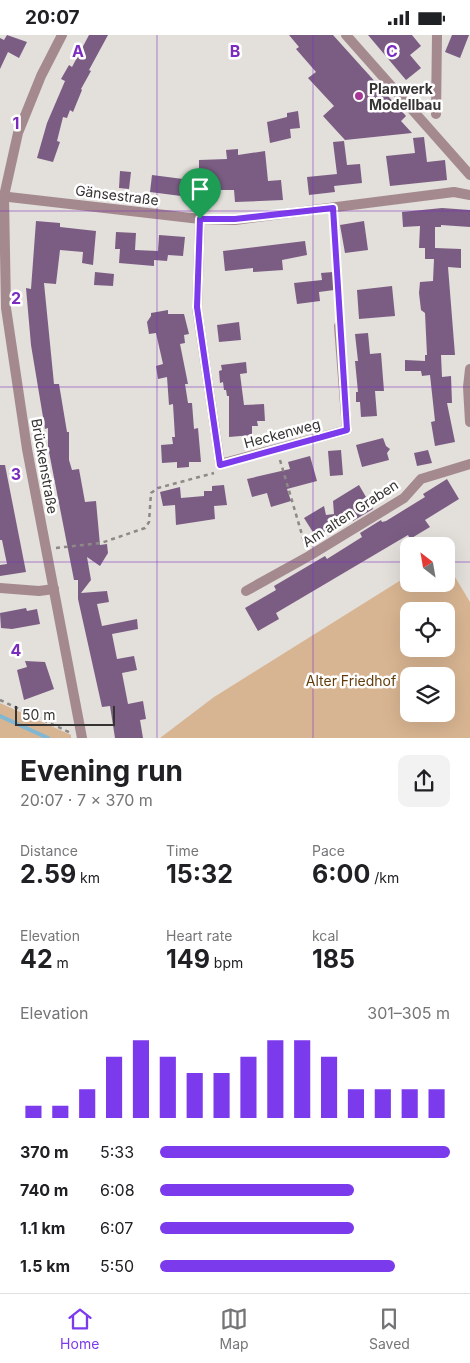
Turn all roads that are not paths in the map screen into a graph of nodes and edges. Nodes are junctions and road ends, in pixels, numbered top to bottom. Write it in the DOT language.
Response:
graph roads {
  1 [pos="62,35"];
  2 [pos="346,35"];
  3 [pos="437,35"];
  4 [pos="436,113"];
  5 [pos="470,175"];
  6 [pos="470,195"];
  7 [pos="2,196"];
  8 [pos="200,219"];
  9 [pos="338,326"];
  10 [pos="470,369"];
  11 [pos="470,422"];
  12 [pos="470,464"];
  13 [pos="0,588"];
  14 [pos="54,589"];
  15 [pos="246,591"];
  16 [pos="82,738"];
  1 -- 7 [label="street, Brückenstraße"];
  2 -- 5 [label="street"];
  3 -- 4 [label="street"];
  6 -- 8 [label="street, Gänsestraße"];
  7 -- 8 [label="street, Gänsestraße"];
  7 -- 14 [label="street, Brückenstraße"];
  8 -- 9 [label="street, Heckenweg"];
  10 -- 11 [label="street"];
  12 -- 15 [label="street, Am alten Graben"];
  13 -- 14 [label="street"];
  14 -- 16 [label="street, Brückenstraße"];
}
